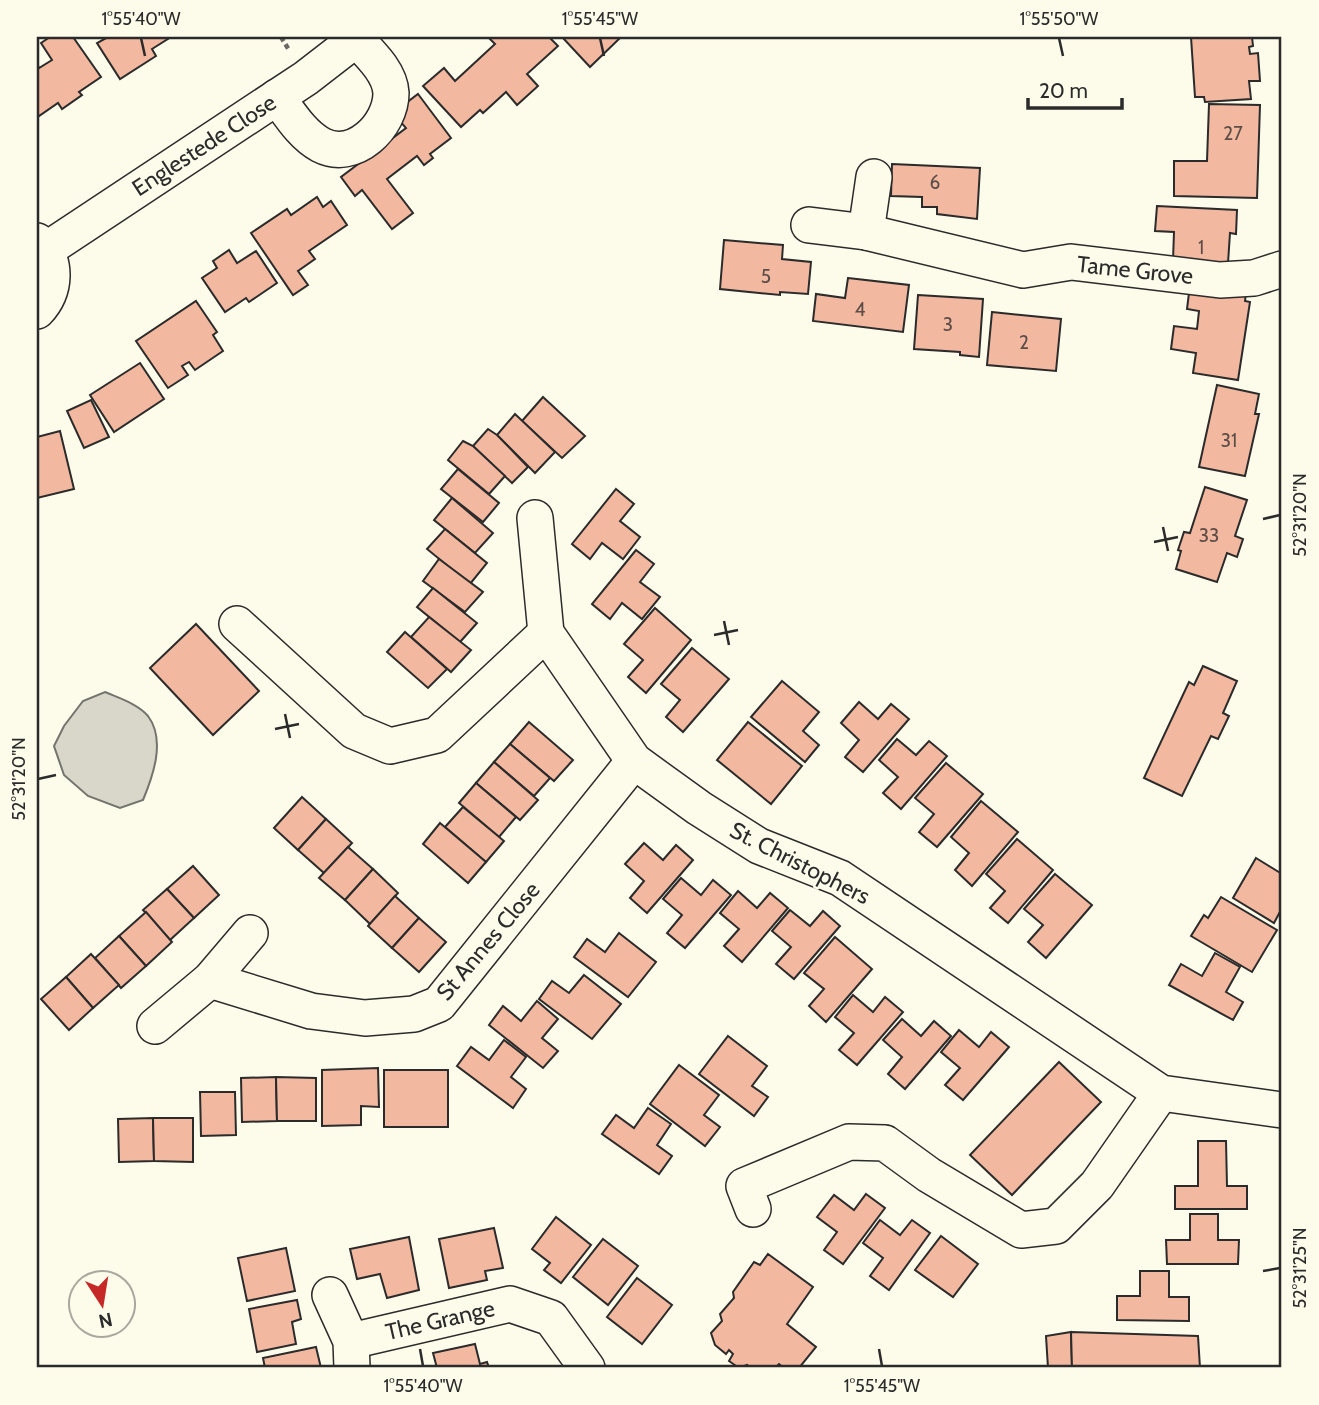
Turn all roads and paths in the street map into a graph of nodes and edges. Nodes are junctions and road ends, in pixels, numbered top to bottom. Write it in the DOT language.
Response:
graph roads {
  1 [pos="358,38"];
  2 [pos="276,97"];
  3 [pos="874,177"];
  4 [pos="809,225"];
  5 [pos="866,232"];
  6 [pos="41,246"];
  7 [pos="1282,269"];
  8 [pos="37,311"];
  9 [pos="535,518"];
  10 [pos="237,624"];
  11 [pos="547,633"];
  12 [pos="634,761"];
  13 [pos="250,933"];
  14 [pos="210,980"];
  15 [pos="155,1026"];
  16 [pos="1161,1093"];
  17 [pos="1282,1110"];
  18 [pos="752,1209"];
  19 [pos="330,1295"];
  20 [pos="351,1354"];
  21 [pos="587,1368"];
  1 -- 2 [label="street, Englestede Close"];
  1 -- 2 [label="street"];
  2 -- 6 [label="street, Englestede Close"];
  3 -- 5 [label="street"];
  4 -- 5 [label="street, Tame Grove"];
  5 -- 7 [label="street, Tame Grove"];
  6 -- 8 [label="street, Englestede Close"];
  9 -- 11 [label="street, St. Christophers"];
  10 -- 11 [label="street"];
  11 -- 12 [label="street, St. Christophers"];
  12 -- 14 [label="street, St Annes Close"];
  12 -- 16 [label="street, St. Christophers"];
  13 -- 14 [label="street"];
  14 -- 15 [label="street"];
  16 -- 17 [label="street, St. Christophers"];
  16 -- 18 [label="street"];
  19 -- 20 [label="street, The Grange"];
  20 -- 21 [label="street, The Grange"];
}
